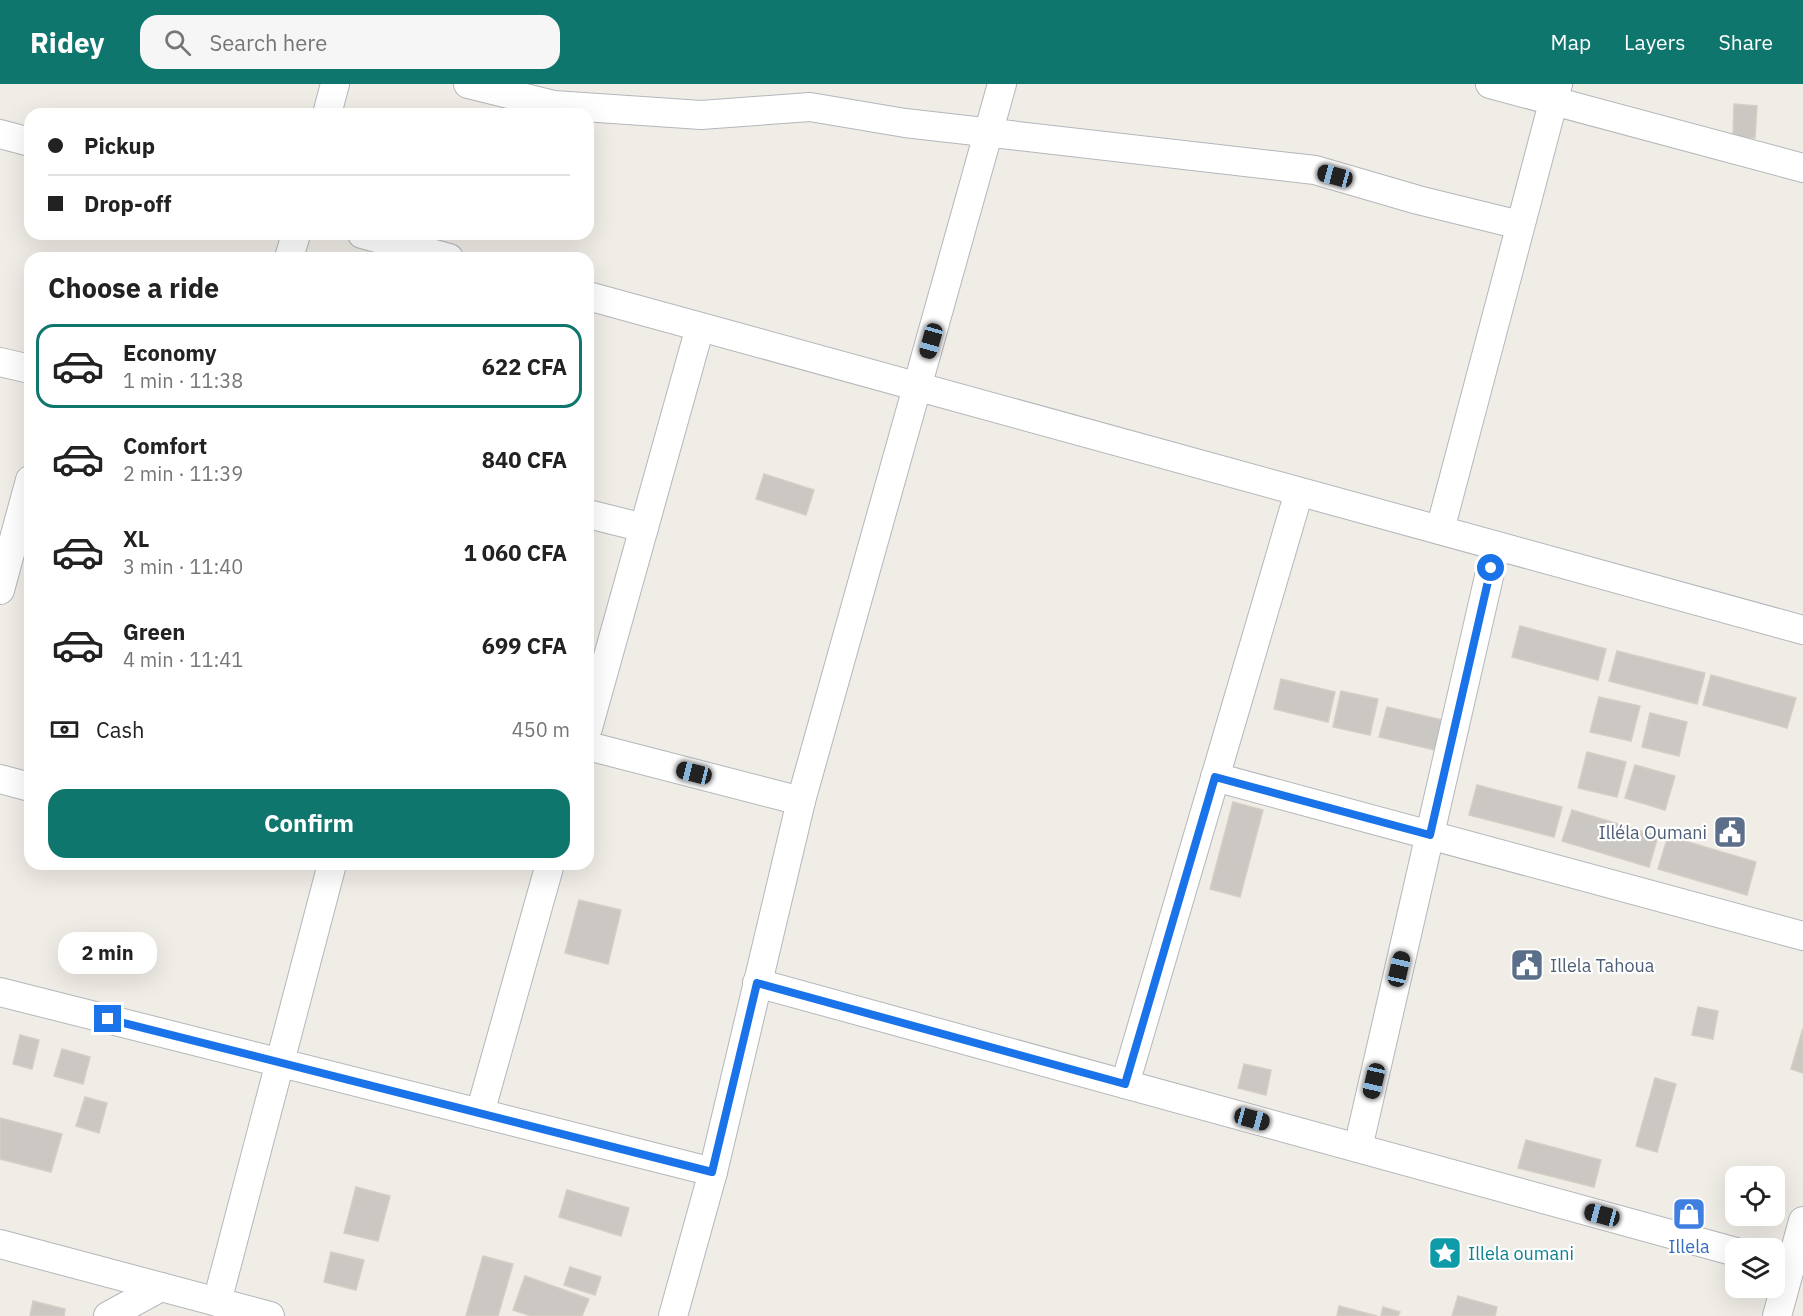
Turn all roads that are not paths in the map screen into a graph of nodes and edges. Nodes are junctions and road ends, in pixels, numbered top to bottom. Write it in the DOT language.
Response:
graph roads {
  1 [pos="335,84"];
  2 [pos="468,84"];
  3 [pos="1002,84"];
  4 [pos="1490,84"];
  5 [pos="1556,92"];
  6 [pos="329,108"];
  7 [pos="0,134"];
  8 [pos="988,134"];
  9 [pos="24,140"];
  10 [pos="1803,168"];
  11 [pos="1520,225"];
  12 [pos="384,240"];
  13 [pos="427,252"];
  14 [pos="594,298"];
  15 [pos="700,327"];
  16 [pos="0,362"];
  17 [pos="24,368"];
  18 [pos="918,387"];
  19 [pos="1299,492"];
  20 [pos="24,502"];
  21 [pos="594,516"];
  22 [pos="644,528"];
  23 [pos="1440,530"];
  24 [pos="1496,546"];
  25 [pos="0,590"];
  26 [pos="1803,630"];
  27 [pos="594,707"];
  28 [pos="594,748"];
  29 [pos="1215,777"];
  30 [pos="0,779"];
  31 [pos="24,785"];
  32 [pos="801,801"];
  33 [pos="1430,835"];
  34 [pos="327,870"];
  35 [pos="548,870"];
  36 [pos="1803,936"];
  37 [pos="757,983"];
  38 [pos="0,992"];
  39 [pos="280,1062"];
  40 [pos="1125,1084"];
  41 [pos="480,1113"];
  42 [pos="1358,1148"];
  43 [pos="712,1172"];
  44 [pos="1803,1221"];
  45 [pos="0,1244"];
  46 [pos="1725,1249"];
  47 [pos="1790,1267"];
  48 [pos="161,1287"];
  49 [pos="217,1302"];
  50 [pos="108,1316"];
  51 [pos="270,1316"];
  52 [pos="673,1316"];
  53 [pos="1777,1316"];
  1 -- 6 [label="street"];
  2 -- 8 [label="street"];
  3 -- 8 [label="street"];
  4 -- 5 [label="street"];
  5 -- 10 [label="street"];
  5 -- 11 [label="street"];
  7 -- 9 [label="street"];
  8 -- 11 [label="street"];
  8 -- 18 [label="street"];
  11 -- 23 [label="street"];
  12 -- 13 [label="street"];
  14 -- 15 [label="street"];
  15 -- 18 [label="street"];
  15 -- 22 [label="street"];
  16 -- 17 [label="street"];
  18 -- 19 [label="street"];
  18 -- 32 [label="street"];
  19 -- 23 [label="street"];
  19 -- 29 [label="street"];
  20 -- 25 [label="street"];
  21 -- 22 [label="street"];
  22 -- 27 [label="street"];
  23 -- 24 [label="street"];
  24 -- 26 [label="street"];
  24 -- 33 [label="street"];
  28 -- 32 [label="street"];
  29 -- 33 [label="street"];
  29 -- 40 [label="street"];
  30 -- 31 [label="street"];
  32 -- 37 [label="street"];
  33 -- 36 [label="street"];
  33 -- 42 [label="street"];
  34 -- 39 [label="street"];
  35 -- 41 [label="street"];
  37 -- 40 [label="street"];
  37 -- 43 [label="street"];
  38 -- 39 [label="street"];
  39 -- 41 [label="street"];
  39 -- 49 [label="street"];
  40 -- 42 [label="street"];
  41 -- 43 [label="street"];
  42 -- 46 [label="street"];
  43 -- 52 [label="street"];
  44 -- 47 [label="street"];
  45 -- 48 [label="street"];
  47 -- 53 [label="street"];
  48 -- 49 [label="street"];
  48 -- 50 [label="street"];
  49 -- 51 [label="street"];
}
